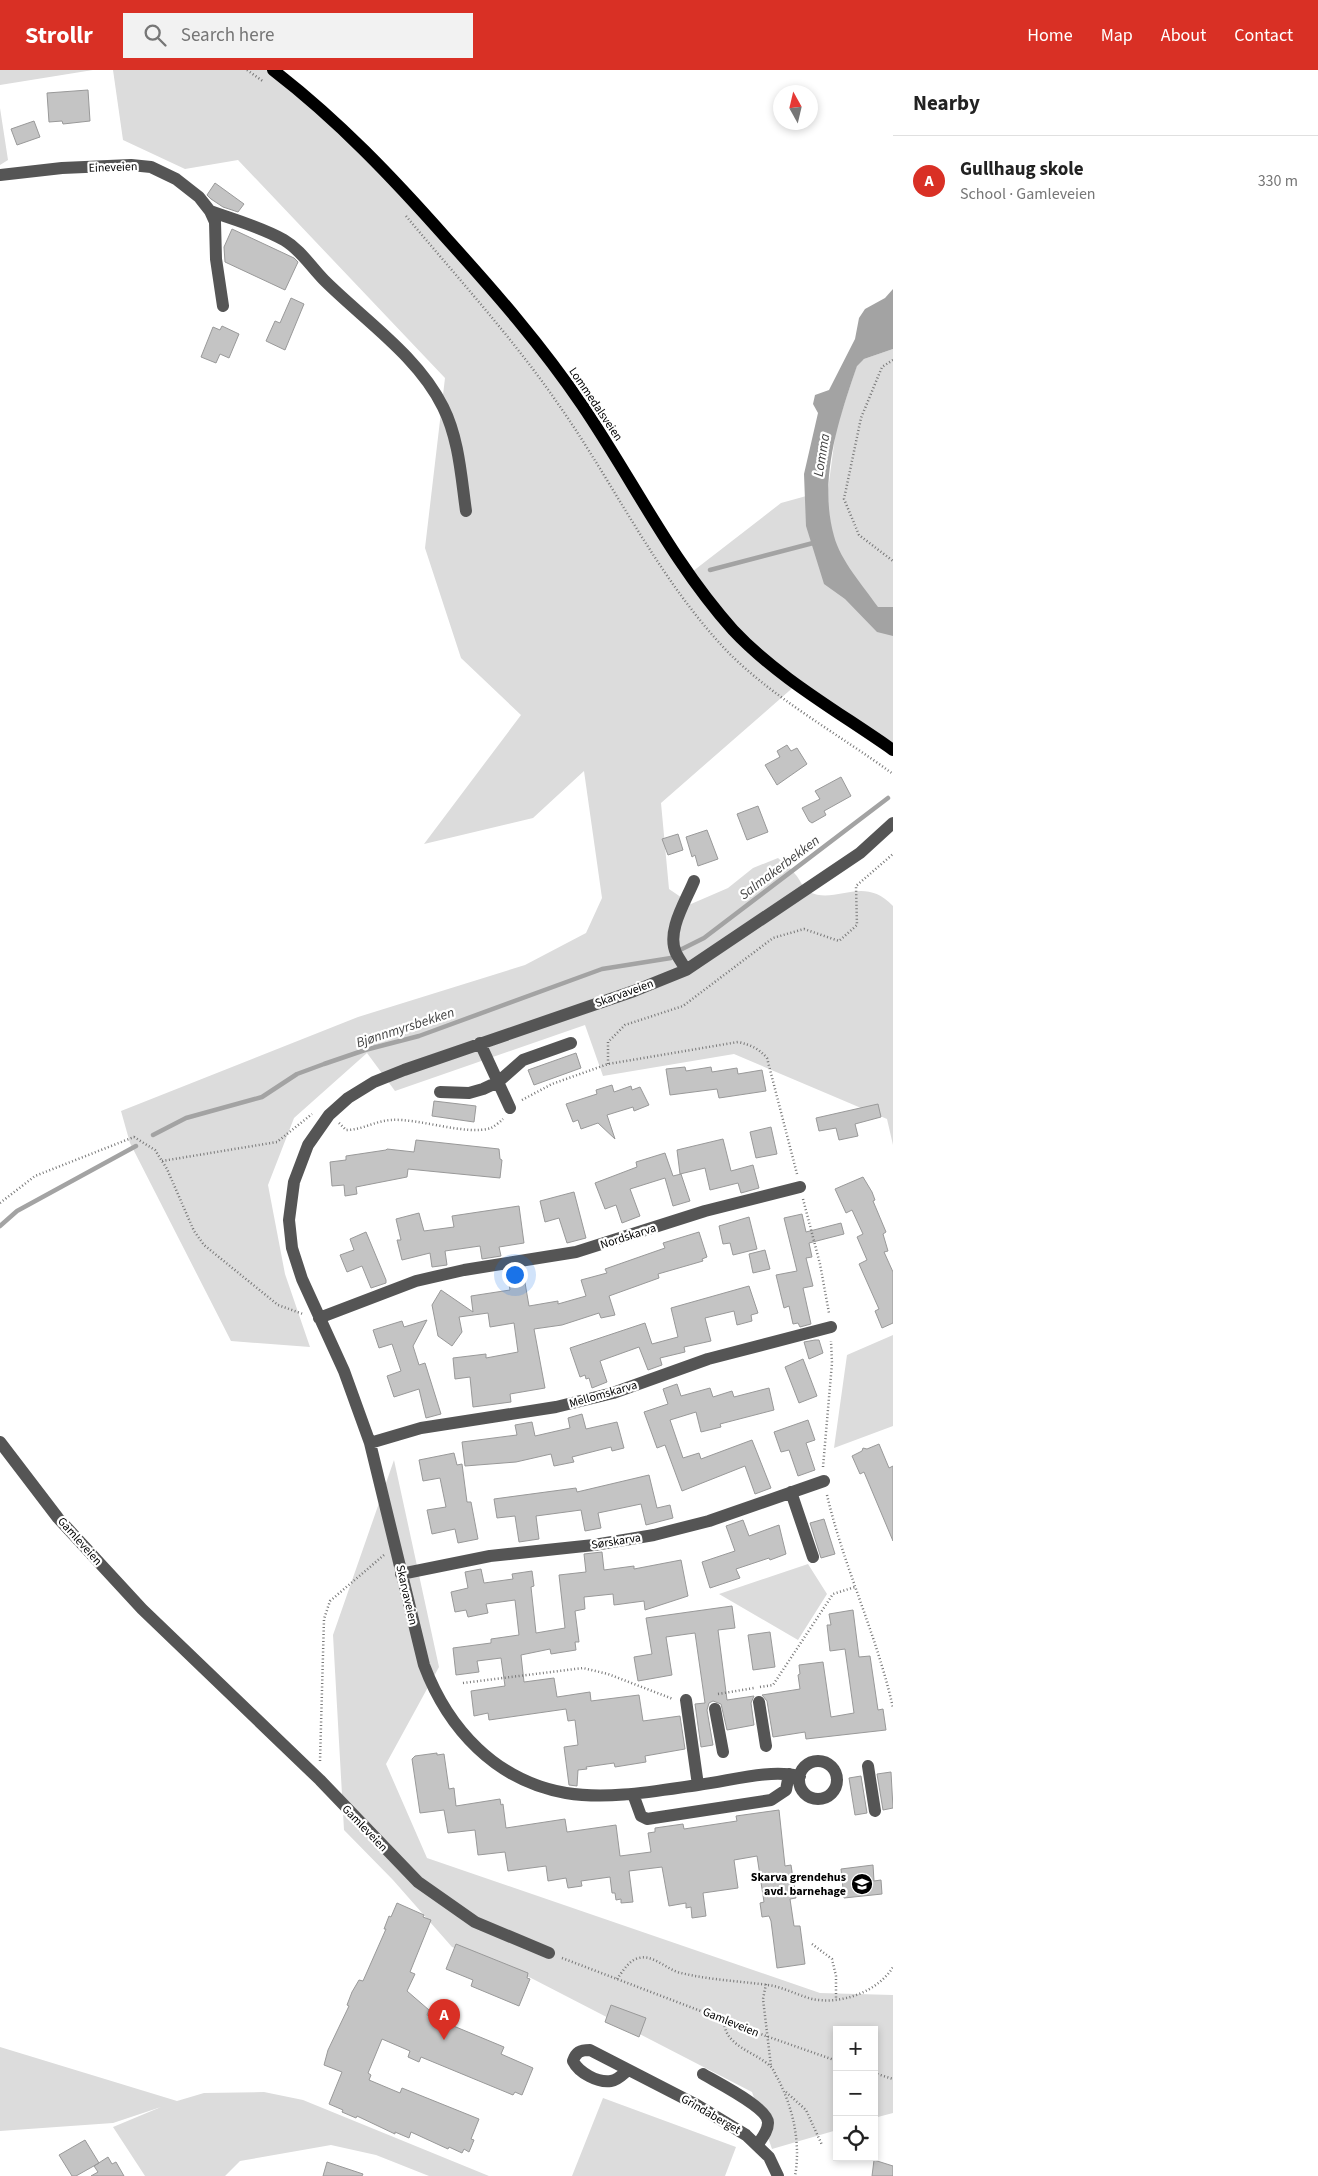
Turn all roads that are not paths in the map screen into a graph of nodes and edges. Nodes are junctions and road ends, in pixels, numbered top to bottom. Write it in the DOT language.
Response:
graph roads {
  1 [pos="273,70"];
  2 [pos="0,175"];
  3 [pos="210,211"];
  4 [pos="223,306"];
  5 [pos="466,511"];
  6 [pos="893,750"];
  7 [pos="893,823"];
  8 [pos="694,881"];
  9 [pos="686,970"];
  10 [pos="480,1043"];
  11 [pos="571,1043"];
  12 [pos="498,1082"];
  13 [pos="440,1092"];
  14 [pos="510,1108"];
  15 [pos="800,1187"];
  16 [pos="319,1318"];
  17 [pos="831,1327"];
  18 [pos="0,1442"];
  19 [pos="370,1443"];
  20 [pos="824,1481"];
  21 [pos="791,1492"];
  22 [pos="813,1557"];
  23 [pos="401,1574"];
  24 [pos="686,1700"];
  25 [pos="759,1702"];
  26 [pos="715,1709"];
  27 [pos="766,1746"];
  28 [pos="723,1752"];
  29 [pos="868,1766"];
  30 [pos="698,1786"];
  31 [pos="633,1794"];
  32 [pos="875,1811"];
  33 [pos="549,1953"];
  34 [pos="628,2070"];
  35 [pos="703,2074"];
  36 [pos="758,2144"];
  37 [pos="778,2176"];
  1 -- 6 [label="main road, Lommedalsveien"];
  2 -- 3 [label="street, Eineveien"];
  3 -- 4 [label="street"];
  3 -- 5 [label="street"];
  7 -- 9 [label="street, Skarvaveien"];
  8 -- 9 [label="street"];
  9 -- 10 [label="street, Skarvaveien"];
  10 -- 12 [label="street"];
  10 -- 16 [label="street, Skarvaveien"];
  11 -- 12 [label="street"];
  12 -- 13 [label="street"];
  12 -- 14 [label="street"];
  15 -- 16 [label="street, Nordskarva"];
  16 -- 19 [label="street, Skarvaveien"];
  17 -- 19 [label="street, Mellomskarva"];
  18 -- 33 [label="street, Gamleveien"];
  19 -- 23 [label="street, Skarvaveien"];
  20 -- 21 [label="street, Sørskarva"];
  21 -- 22 [label="street"];
  21 -- 23 [label="street, Sørskarva"];
  23 -- 31 [label="street, Skarvaveien"];
  24 -- 30 [label="street"];
  25 -- 27 [label="street"];
  26 -- 28 [label="street"];
  29 -- 32 [label="street"];
  30 -- 31 [label="street, Skarvaveien"];
  30 -- 31 [label="street, Skarvaveien"];
  34 -- 36 [label="street, Grindaberget"];
  35 -- 36 [label="street"];
  36 -- 37 [label="street, Grindaberget"];
}
